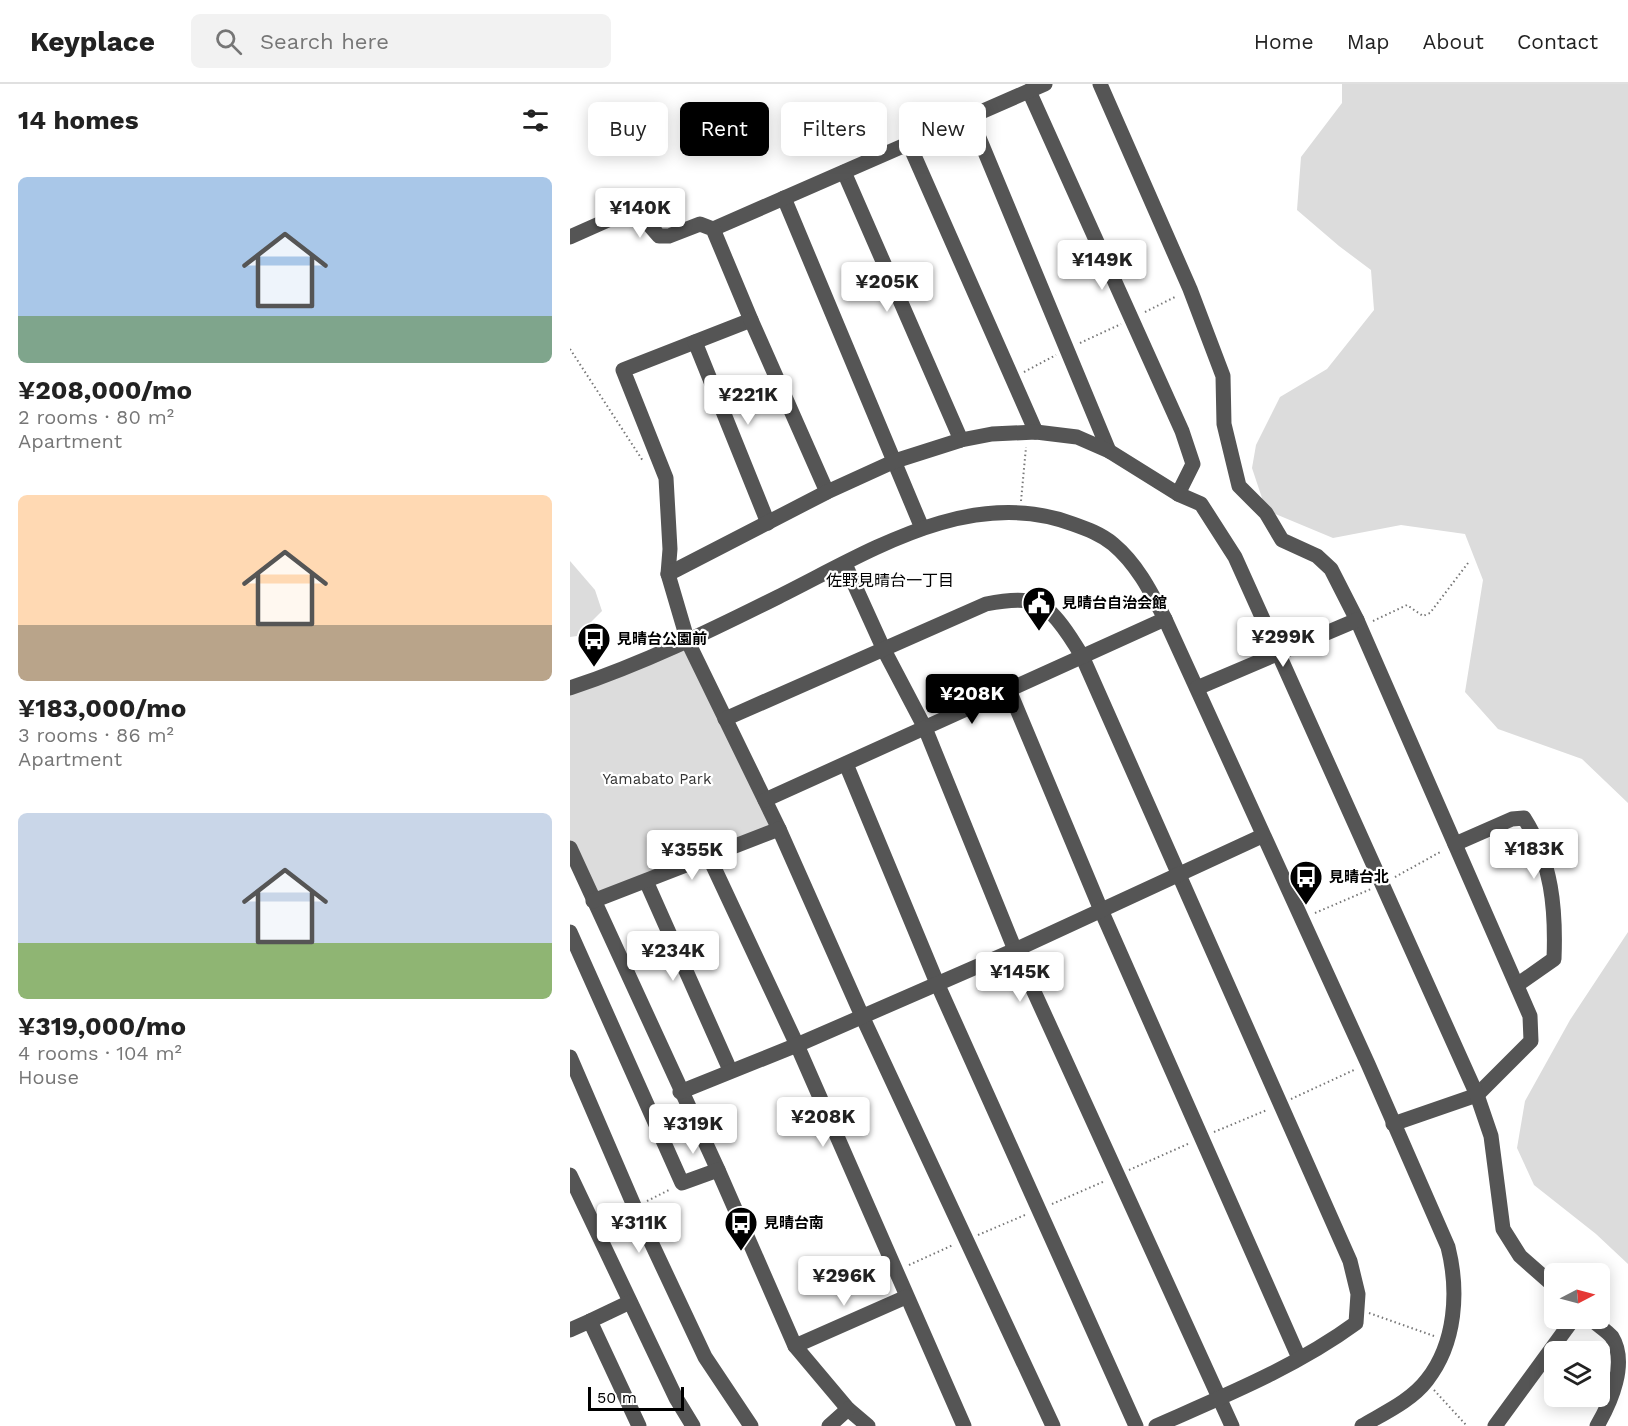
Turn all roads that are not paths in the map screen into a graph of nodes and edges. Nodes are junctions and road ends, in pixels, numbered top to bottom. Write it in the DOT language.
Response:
graph roads {
  1 [pos="1045,84"];
  2 [pos="1101,84"];
  3 [pos="1029,91"];
  4 [pos="986,109"];
  5 [pos="899,148"];
  6 [pos="986,154"];
  7 [pos="914,156"];
  8 [pos="844,172"];
  9 [pos="784,198"];
  10 [pos="713,229"];
  11 [pos="570,237"];
  12 [pos="751,320"];
  13 [pos="695,342"];
  14 [pos="1031,432"];
  15 [pos="961,440"];
  16 [pos="1109,451"];
  17 [pos="895,461"];
  18 [pos="827,492"];
  19 [pos="1178,494"];
  20 [pos="768,523"];
  21 [pos="922,528"];
  22 [pos="845,564"];
  23 [pos="668,574"];
  24 [pos="1165,619"];
  25 [pos="1358,624"];
  26 [pos="688,642"];
  27 [pos="884,650"];
  28 [pos="1278,652"];
  29 [pos="1082,656"];
  30 [pos="570,688"];
  31 [pos="1197,688"];
  32 [pos="1009,690"];
  33 [pos="726,719"];
  34 [pos="925,728"];
  35 [pos="846,764"];
  36 [pos="765,800"];
  37 [pos="779,829"];
  38 [pos="1262,836"];
  39 [pos="1455,844"];
  40 [pos="570,848"];
  41 [pos="709,857"];
  42 [pos="1178,873"];
  43 [pos="646,881"];
  44 [pos="593,901"];
  45 [pos="1101,910"];
  46 [pos="570,932"];
  47 [pos="1015,950"];
  48 [pos="937,983"];
  49 [pos="1517,985"];
  50 [pos="862,1016"];
  51 [pos="797,1045"];
  52 [pos="570,1057"];
  53 [pos="730,1070"];
  54 [pos="680,1092"];
  55 [pos="1477,1095"];
  56 [pos="1393,1124"];
  57 [pos="718,1170"];
  58 [pos="570,1175"];
  59 [pos="1544,1277"];
  60 [pos="906,1297"];
  61 [pos="630,1302"];
  62 [pos="591,1321"];
  63 [pos="1566,1329"];
  64 [pos="1602,1329"];
  65 [pos="570,1330"];
  66 [pos="795,1346"];
  67 [pos="1299,1358"];
  68 [pos="1221,1398"];
  69 [pos="848,1409"];
  70 [pos="639,1426"];
  71 [pos="693,1426"];
  72 [pos="751,1426"];
  73 [pos="829,1426"];
  74 [pos="868,1426"];
  75 [pos="964,1426"];
  76 [pos="1053,1426"];
  77 [pos="1136,1426"];
  78 [pos="1156,1426"];
  79 [pos="1232,1426"];
  80 [pos="1362,1426"];
  81 [pos="1495,1426"];
  82 [pos="1597,1426"];
  1 -- 3 [label="street"];
  2 -- 25 [label="street"];
  3 -- 4 [label="street"];
  3 -- 19 [label="street"];
  5 -- 8 [label="street"];
  6 -- 16 [label="street"];
  7 -- 14 [label="street"];
  8 -- 9 [label="street"];
  8 -- 15 [label="street"];
  9 -- 10 [label="street"];
  9 -- 17 [label="street"];
  10 -- 11 [label="street"];
  10 -- 12 [label="street"];
  12 -- 13 [label="street"];
  12 -- 18 [label="street"];
  13 -- 20 [label="street"];
  13 -- 23 [label="street"];
  14 -- 15 [label="street"];
  14 -- 16 [label="street"];
  15 -- 17 [label="street"];
  16 -- 19 [label="street"];
  17 -- 18 [label="street"];
  17 -- 21 [label="street"];
  18 -- 20 [label="street"];
  19 -- 28 [label="street"];
  20 -- 23 [label="street"];
  21 -- 22 [label="street"];
  21 -- 24 [label="street"];
  22 -- 26 [label="street"];
  22 -- 27 [label="street"];
  23 -- 26 [label="street"];
  24 -- 29 [label="street"];
  24 -- 31 [label="street"];
  25 -- 28 [label="street"];
  25 -- 39 [label="street"];
  26 -- 30 [label="street"];
  26 -- 33 [label="street"];
  27 -- 29 [label="street"];
  27 -- 33 [label="street"];
  27 -- 34 [label="street"];
  28 -- 31 [label="street"];
  28 -- 55 [label="street"];
  29 -- 32 [label="street"];
  29 -- 42 [label="street"];
  31 -- 38 [label="street"];
  32 -- 34 [label="street"];
  32 -- 45 [label="street"];
  33 -- 36 [label="street"];
  34 -- 35 [label="street"];
  34 -- 47 [label="street"];
  35 -- 36 [label="street"];
  35 -- 48 [label="street"];
  36 -- 37 [label="street"];
  37 -- 41 [label="street"];
  37 -- 50 [label="street"];
  38 -- 42 [label="street"];
  38 -- 56 [label="street"];
  39 -- 49 [label="street"];
  39 -- 49 [label="street"];
  40 -- 44 [label="street"];
  41 -- 43 [label="street"];
  41 -- 51 [label="street"];
  42 -- 45 [label="street"];
  42 -- 67 [label="street"];
  43 -- 44 [label="street"];
  43 -- 53 [label="street"];
  44 -- 54 [label="street"];
  45 -- 47 [label="street"];
  45 -- 67 [label="street"];
  46 -- 57 [label="street"];
  47 -- 48 [label="street"];
  47 -- 68 [label="street"];
  48 -- 50 [label="street"];
  48 -- 77 [label="street"];
  49 -- 55 [label="street"];
  50 -- 51 [label="street"];
  50 -- 76 [label="street"];
  51 -- 53 [label="street"];
  51 -- 60 [label="street"];
  52 -- 72 [label="street"];
  53 -- 54 [label="street"];
  54 -- 57 [label="street"];
  55 -- 56 [label="street"];
  55 -- 59 [label="street"];
  56 -- 80 [label="street"];
  57 -- 66 [label="street"];
  58 -- 61 [label="street"];
  60 -- 66 [label="street"];
  60 -- 75 [label="street"];
  61 -- 62 [label="street"];
  61 -- 71 [label="street"];
  62 -- 65 [label="street"];
  62 -- 70 [label="street"];
  63 -- 81 [label="street"];
  64 -- 82 [label="street"];
  66 -- 69 [label="street"];
  67 -- 68 [label="street"];
  68 -- 78 [label="street"];
  68 -- 79 [label="street"];
  69 -- 73 [label="street"];
  69 -- 74 [label="street"];
}
